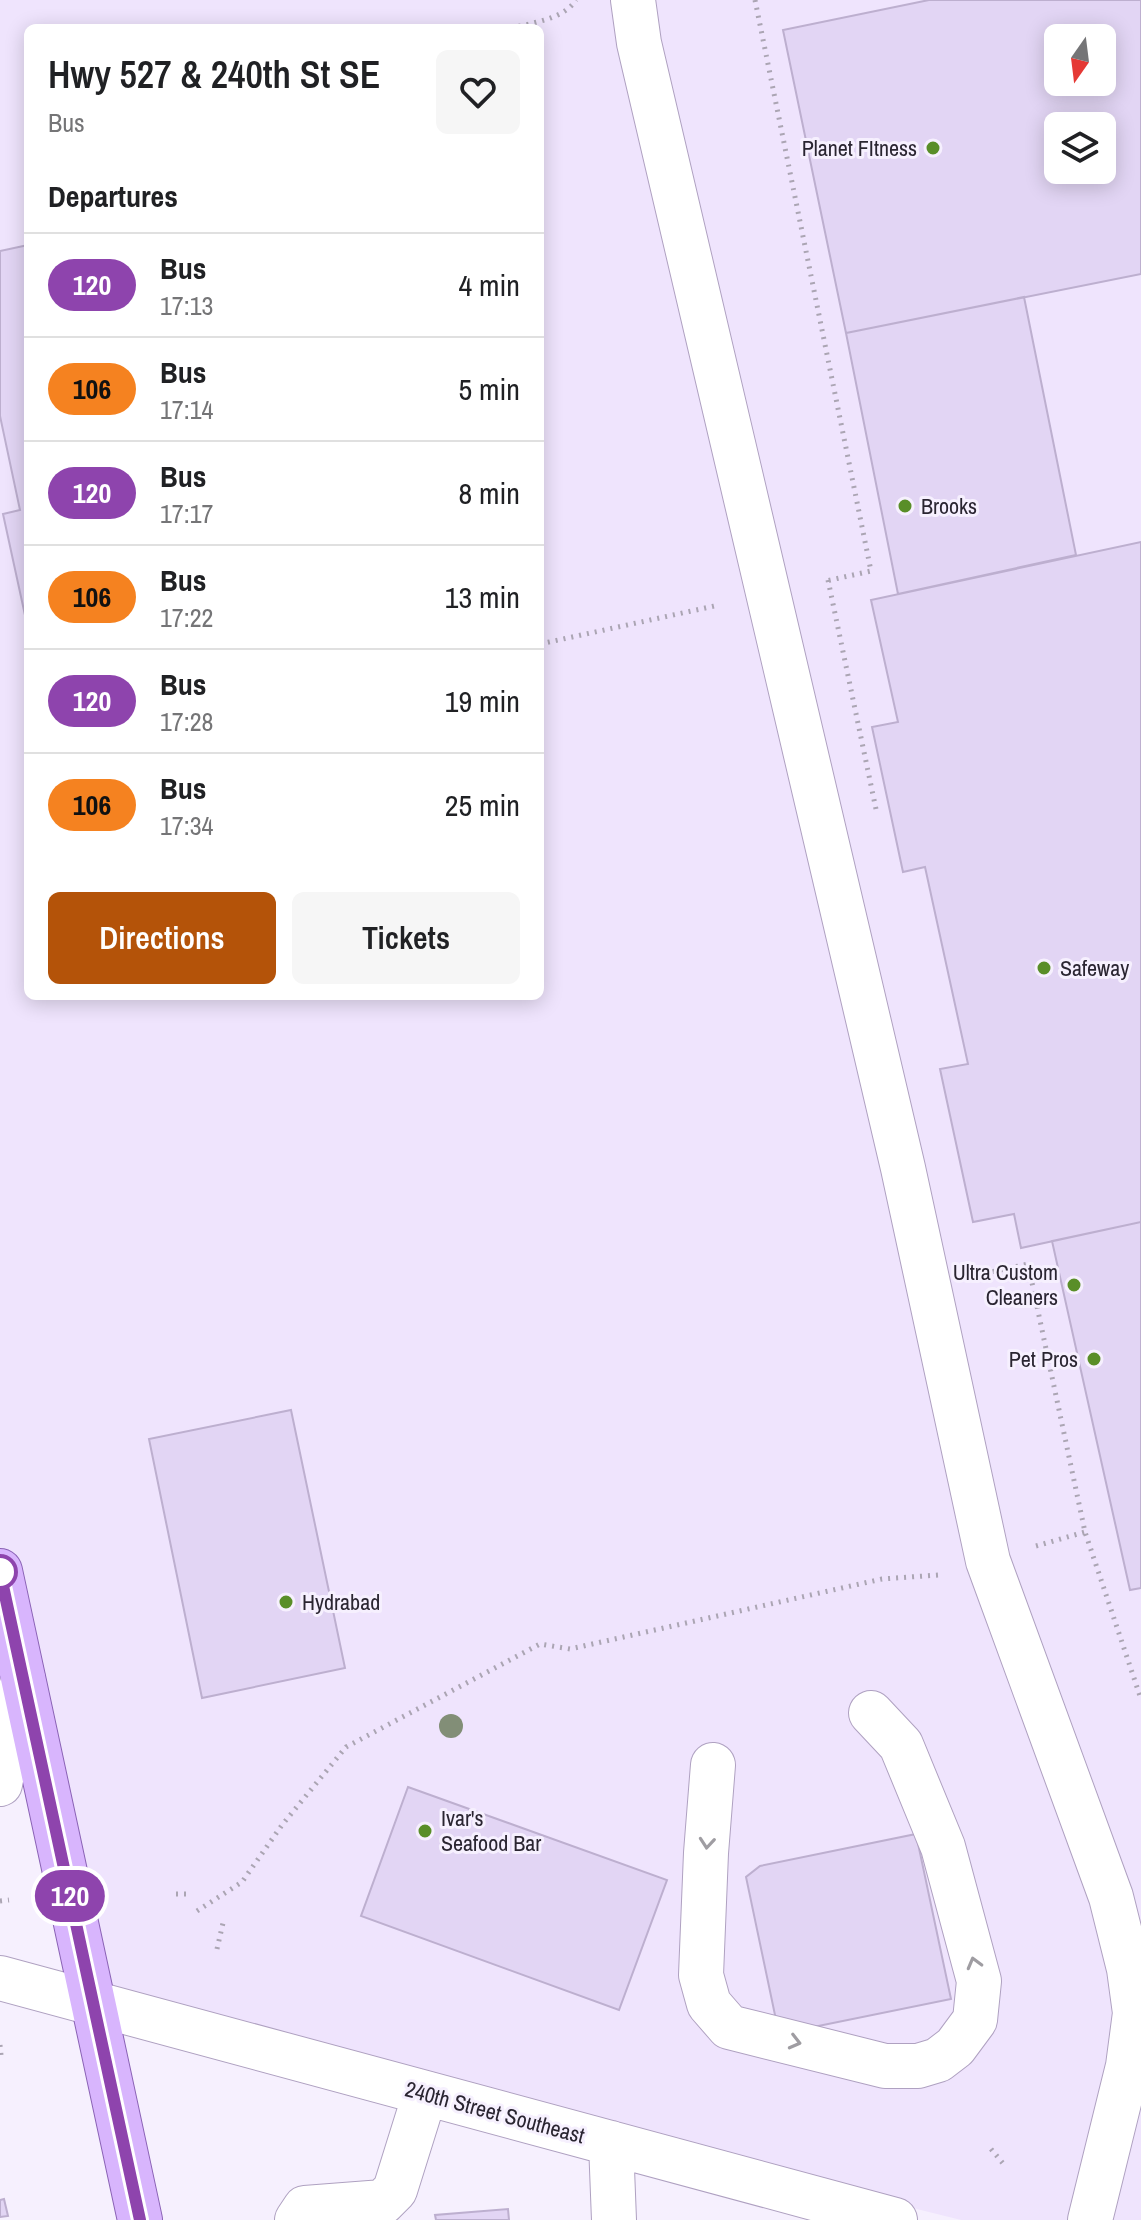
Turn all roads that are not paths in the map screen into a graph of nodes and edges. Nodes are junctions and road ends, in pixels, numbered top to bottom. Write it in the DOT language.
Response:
graph roads {
  1 [pos="633,0"];
  2 [pos="0,1571"];
  3 [pos="23,1679"];
  4 [pos="871,1713"];
  5 [pos="713,1765"];
  6 [pos="0,1784"];
  7 [pos="0,1978"];
  8 [pos="94,2004"];
  9 [pos="425,2094"];
  10 [pos="611,2143"];
  11 [pos="784,2206"];
  12 [pos="140,2220"];
  13 [pos="297,2220"];
  14 [pos="614,2220"];
  15 [pos="895,2220"];
  16 [pos="1090,2220"];
  1 -- 16 [label="street"];
  2 -- 3 [label="main road"];
  3 -- 6 [label="street"];
  3 -- 8 [label="main road"];
  5 -- 4 [label="street, one-way"];
  7 -- 8 [label="street, 240th Street Southeast"];
  8 -- 9 [label="street, 240th Street Southeast"];
  8 -- 12 [label="main road"];
  9 -- 10 [label="street, 240th Street Southeast"];
  9 -- 13 [label="street"];
  10 -- 11 [label="street, 240th Street Southeast"];
  10 -- 14 [label="street"];
  11 -- 15 [label="street, 240th Street Southeast"];
}
